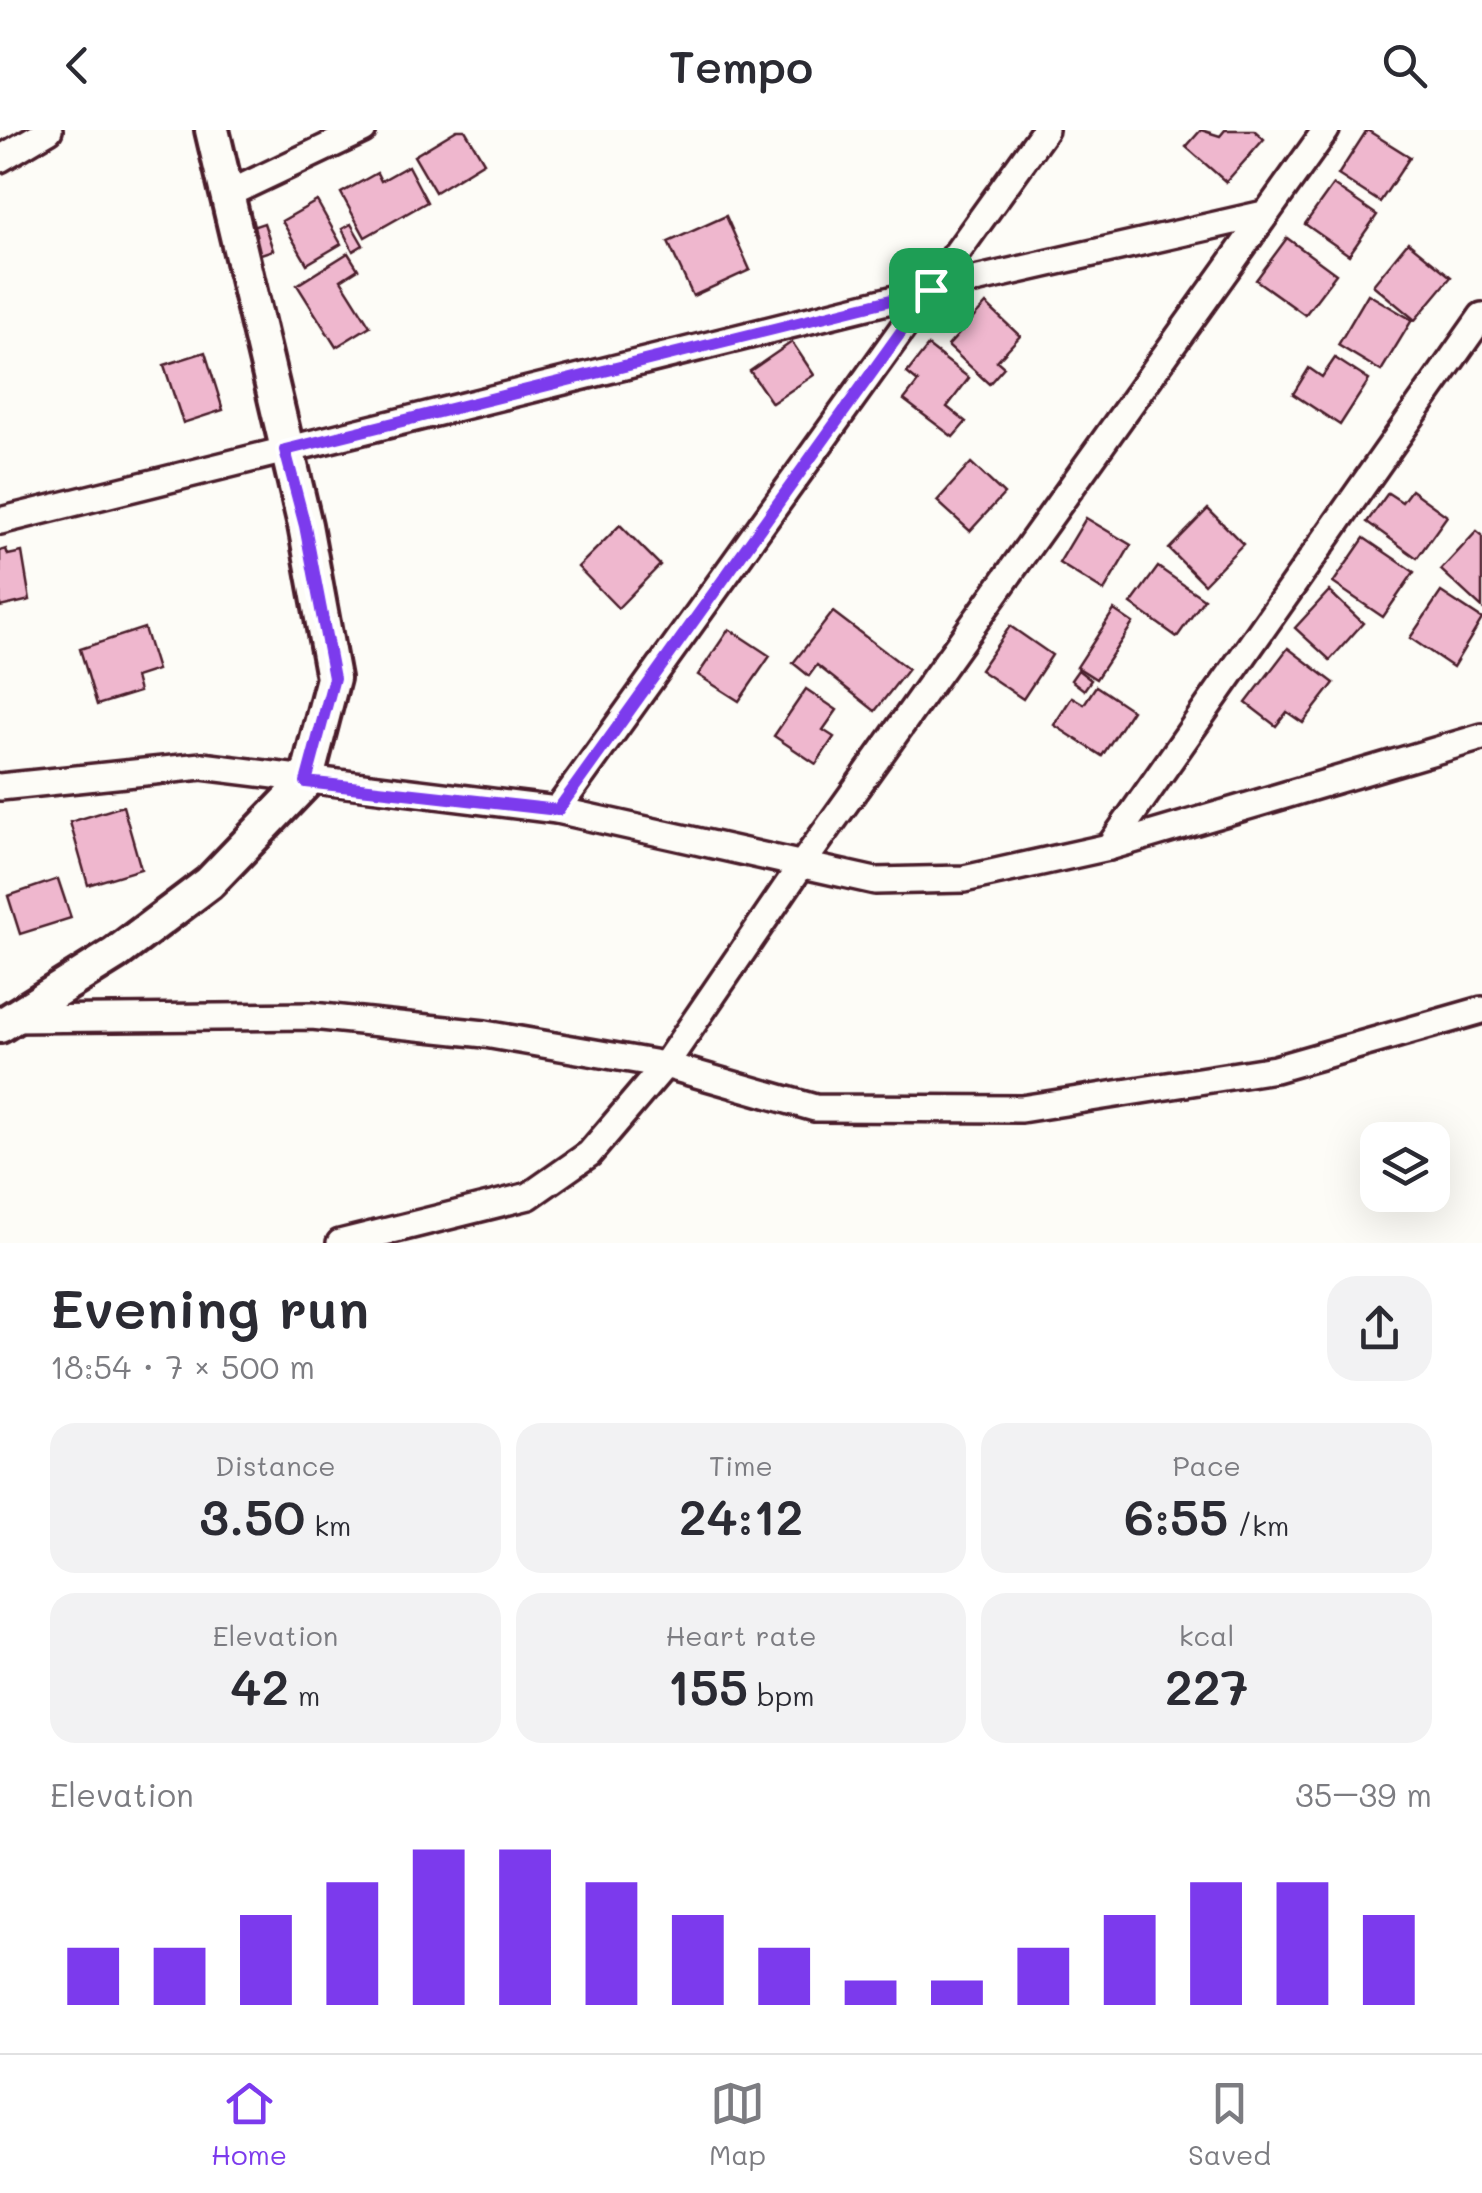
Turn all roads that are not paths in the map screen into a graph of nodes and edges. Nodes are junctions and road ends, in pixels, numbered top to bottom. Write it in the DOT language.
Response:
graph roads {
  1 [pos="49,130"];
  2 [pos="212,130"];
  3 [pos="363,130"];
  4 [pos="1046,130"];
  5 [pos="1326,130"];
  6 [pos="0,159"];
  7 [pos="226,195"];
  8 [pos="1264,214"];
  9 [pos="931,290"];
  10 [pos="1482,316"];
  11 [pos="285,450"];
  12 [pos="0,521"];
  13 [pos="1479,735"];
  14 [pos="306,782"];
  15 [pos="0,787"];
  16 [pos="558,810"];
  17 [pos="1108,847"];
  18 [pos="800,866"];
  19 [pos="1482,1010"];
  20 [pos="6,1022"];
  21 [pos="665,1065"];
  22 [pos="340,1243"];
  1 -- 6 [label="street"];
  2 -- 7 [label="main road"];
  3 -- 7 [label="street"];
  4 -- 9 [label="street"];
  5 -- 8 [label="street"];
  7 -- 11 [label="main road"];
  8 -- 9 [label="street"];
  8 -- 18 [label="street"];
  9 -- 11 [label="street"];
  9 -- 16 [label="street"];
  10 -- 17 [label="street"];
  11 -- 12 [label="street"];
  11 -- 14 [label="main road"];
  13 -- 17 [label="street"];
  14 -- 15 [label="street"];
  14 -- 16 [label="street"];
  14 -- 20 [label="main road"];
  16 -- 18 [label="street"];
  17 -- 18 [label="street"];
  18 -- 21 [label="street"];
  19 -- 21 [label="street"];
  20 -- 21 [label="street"];
  21 -- 22 [label="street"];
}
